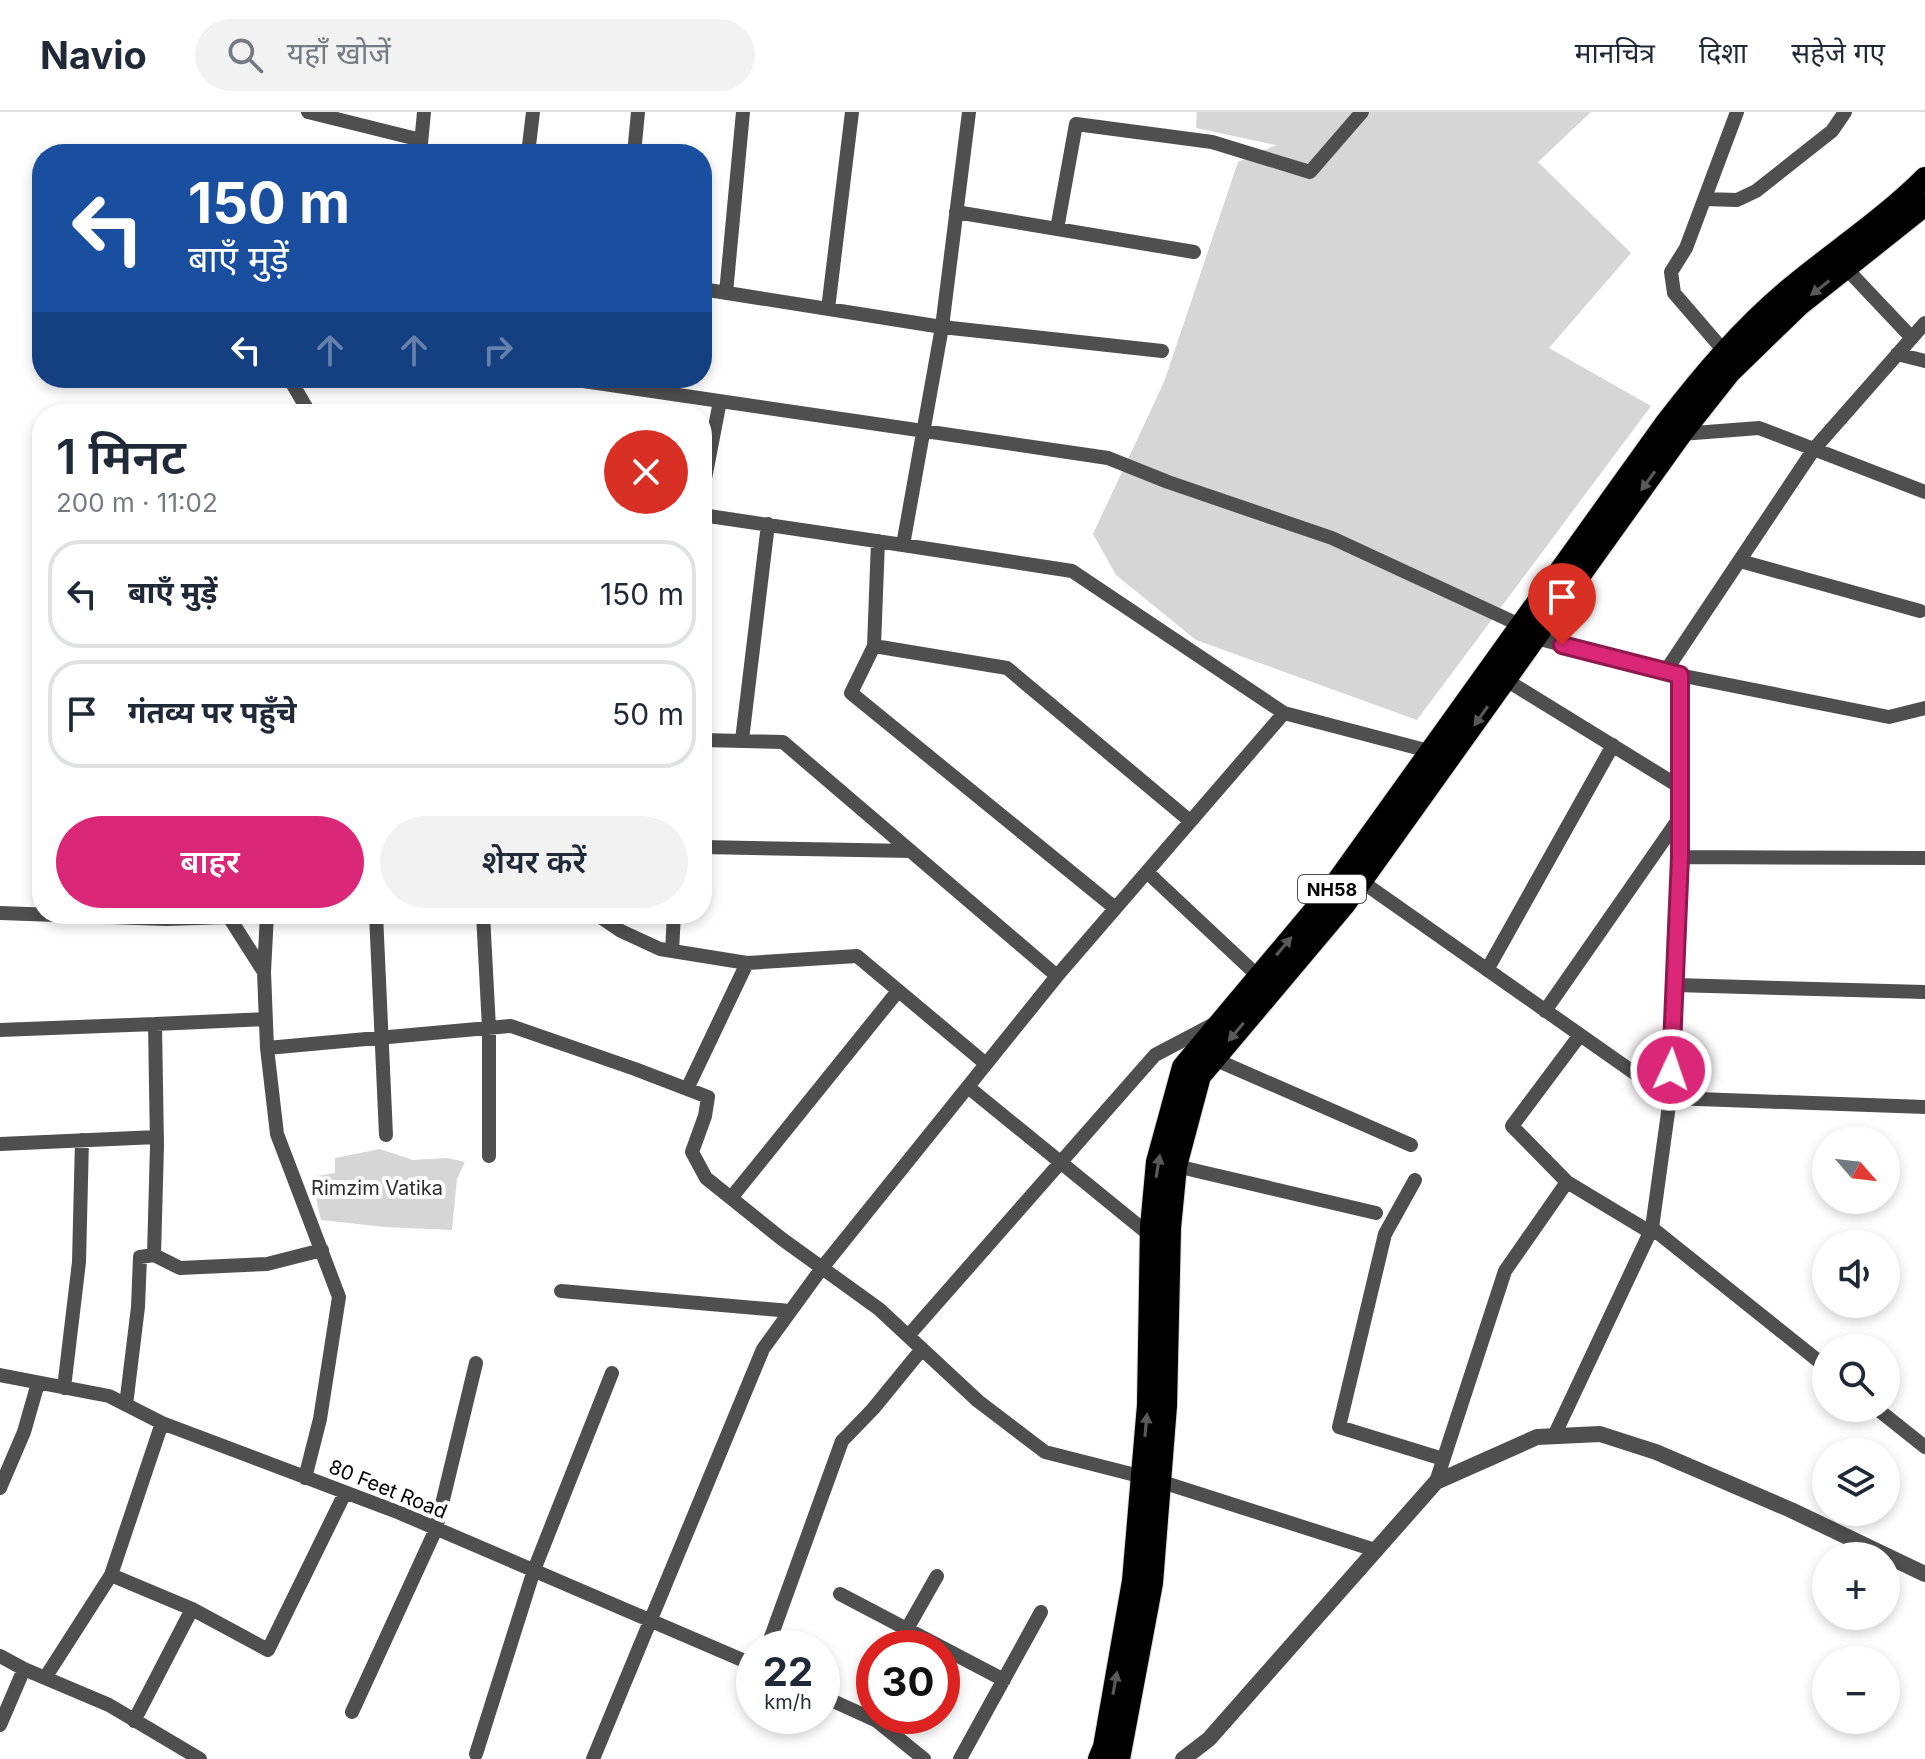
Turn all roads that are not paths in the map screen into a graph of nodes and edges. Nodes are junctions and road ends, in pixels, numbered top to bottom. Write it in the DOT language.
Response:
graph roads {
  1 [pos="308,112"];
  2 [pos="424,112"];
  3 [pos="533,112"];
  4 [pos="638,112"];
  5 [pos="743,112"];
  6 [pos="852,112"];
  7 [pos="969,112"];
  8 [pos="1362,112"];
  9 [pos="1737,112"];
  10 [pos="1845,112"];
  11 [pos="410,144"];
  12 [pos="420,144"];
  13 [pos="529,144"];
  14 [pos="635,144"];
  15 [pos="1925,178"];
  16 [pos="1705,199"];
  17 [pos="1925,205"];
  18 [pos="956,212"];
  19 [pos="1057,229"];
  20 [pos="1194,252"];
  21 [pos="1840,261"];
  22 [pos="712,291"];
  23 [pos="726,293"];
  24 [pos="828,309"];
  25 [pos="1925,323"];
  26 [pos="942,327"];
  27 [pos="1912,338"];
  28 [pos="1162,351"];
  29 [pos="1724,351"];
  30 [pos="1897,354"];
  31 [pos="1925,361"];
  32 [pos="631,388"];
  33 [pos="720,401"];
  34 [pos="923,431"];
  35 [pos="1681,434"];
  36 [pos="712,442"];
  37 [pos="1814,449"];
  38 [pos="1925,492"];
  39 [pos="712,516"];
  40 [pos="768,524"];
  41 [pos="878,541"];
  42 [pos="903,545"];
  43 [pos="1740,561"];
  44 [pos="1920,611"];
  45 [pos="1528,631"];
  46 [pos="874,646"];
  47 [pos="1673,673"];
  48 [pos="1506,680"];
  49 [pos="1925,708"];
  50 [pos="1284,713"];
  51 [pos="712,740"];
  52 [pos="742,740"];
  53 [pos="1613,745"];
  54 [pos="1437,758"];
  55 [pos="1680,787"];
  56 [pos="1680,816"];
  57 [pos="1190,821"];
  58 [pos="712,847"];
  59 [pos="911,851"];
  60 [pos="1680,857"];
  61 [pos="1925,858"];
  62 [pos="1147,872"];
  63 [pos="1361,881"];
  64 [pos="1115,908"];
  65 [pos="0,913"];
  66 [pos="32,914"];
  67 [pos="234,924"];
  68 [pos="266,924"];
  69 [pos="376,924"];
  70 [pos="484,924"];
  71 [pos="611,924"];
  72 [pos="673,924"];
  73 [pos="672,951"];
  74 [pos="747,963"];
  75 [pos="1487,970"];
  76 [pos="264,972"];
  77 [pos="1057,976"];
  78 [pos="1258,976"];
  79 [pos="1675,985"];
  80 [pos="898,991"];
  81 [pos="1925,992"];
  82 [pos="1545,1011"];
  83 [pos="265,1019"];
  84 [pos="1220,1021"];
  85 [pos="155,1024"];
  86 [pos="489,1028"];
  87 [pos="0,1030"];
  88 [pos="1580,1035"];
  89 [pos="382,1036"];
  90 [pos="267,1048"];
  91 [pos="1214,1059"];
  92 [pos="986,1064"];
  93 [pos="968,1087"];
  94 [pos="687,1089"];
  95 [pos="1670,1098"];
  96 [pos="1925,1107"];
  97 [pos="386,1135"];
  98 [pos="157,1137"];
  99 [pos="82,1140"];
  100 [pos="0,1144"];
  101 [pos="1411,1145"];
  102 [pos="489,1156"];
  103 [pos="1060,1163"];
  104 [pos="1176,1166"];
  105 [pos="1415,1180"];
  106 [pos="1567,1182"];
  107 [pos="731,1198"];
  108 [pos="1376,1213"];
  109 [pos="1651,1230"];
  110 [pos="1151,1236"];
  111 [pos="322,1250"];
  112 [pos="154,1255"];
  113 [pos="822,1268"];
  114 [pos="561,1291"];
  115 [pos="790,1311"];
  116 [pos="908,1336"];
  117 [pos="922,1349"];
  118 [pos="1812,1356"];
  119 [pos="476,1363"];
  120 [pos="612,1373"];
  121 [pos="0,1375"];
  122 [pos="38,1383"];
  123 [pos="64,1388"];
  124 [pos="126,1405"];
  125 [pos="1894,1422"];
  126 [pos="162,1423"];
  127 [pos="1554,1436"];
  128 [pos="1925,1447"];
  129 [pos="1443,1459"];
  130 [pos="305,1478"];
  131 [pos="1150,1479"];
  132 [pos="1436,1482"];
  133 [pos="0,1488"];
  134 [pos="345,1493"];
  135 [pos="436,1529"];
  136 [pos="1375,1550"];
  137 [pos="534,1570"];
  138 [pos="1925,1574"];
  139 [pos="111,1575"];
  140 [pos="937,1576"];
  141 [pos="840,1594"];
  142 [pos="192,1609"];
  143 [pos="1041,1612"];
  144 [pos="650,1620"];
  145 [pos="907,1629"];
  146 [pos="774,1630"];
  147 [pos="0,1656"];
  148 [pos="736,1657"];
  149 [pos="24,1669"];
  150 [pos="45,1678"];
  151 [pos="1004,1680"];
  152 [pos="840,1704"];
  153 [pos="352,1712"];
  154 [pos="134,1721"];
  155 [pos="0,1725"];
  156 [pos="476,1754"];
  157 [pos="200,1759"];
  158 [pos="593,1759"];
  159 [pos="924,1759"];
  160 [pos="960,1759"];
  161 [pos="1099,1759"];
  162 [pos="1119,1759"];
  163 [pos="1183,1759"];
  1 -- 11 [label="street"];
  2 -- 12 [label="street"];
  3 -- 13 [label="street"];
  4 -- 14 [label="street"];
  5 -- 23 [label="street"];
  6 -- 24 [label="street"];
  7 -- 18 [label="street"];
  8 -- 19 [label="street"];
  9 -- 16 [label="street"];
  10 -- 16 [label="street"];
  15 -- 21 [label="highway, NH58"];
  16 -- 29 [label="street"];
  17 -- 21 [label="highway, NH58"];
  18 -- 19 [label="street"];
  18 -- 26 [label="street"];
  19 -- 20 [label="street"];
  21 -- 27 [label="street"];
  21 -- 29 [label="highway, NH58"];
  21 -- 35 [label="highway, NH58, one-way"];
  22 -- 23 [label="street"];
  23 -- 24 [label="street"];
  24 -- 26 [label="street"];
  25 -- 27 [label="street"];
  26 -- 28 [label="street"];
  26 -- 34 [label="street"];
  27 -- 30 [label="street"];
  29 -- 45 [label="highway, NH58"];
  30 -- 31 [label="street"];
  30 -- 37 [label="street"];
  32 -- 33 [label="street"];
  33 -- 34 [label="street"];
  33 -- 36 [label="street"];
  34 -- 42 [label="street"];
  34 -- 45 [label="street"];
  35 -- 37 [label="street"];
  35 -- 45 [label="highway, NH58, one-way"];
  37 -- 38 [label="street"];
  37 -- 43 [label="street"];
  39 -- 40 [label="street"];
  40 -- 41 [label="street"];
  40 -- 52 [label="street"];
  41 -- 42 [label="street"];
  41 -- 46 [label="street"];
  42 -- 50 [label="street"];
  43 -- 44 [label="street"];
  43 -- 47 [label="street"];
  45 -- 47 [label="street"];
  45 -- 48 [label="highway, NH58"];
  45 -- 54 [label="highway, NH58"];
  46 -- 57 [label="street"];
  46 -- 64 [label="street"];
  47 -- 49 [label="street"];
  47 -- 55 [label="street"];
  48 -- 53 [label="street"];
  48 -- 54 [label="highway, NH58, one-way"];
  50 -- 54 [label="street"];
  50 -- 57 [label="street"];
  51 -- 52 [label="street"];
  52 -- 59 [label="street"];
  53 -- 55 [label="street"];
  53 -- 75 [label="street"];
  54 -- 63 [label="highway, NH58"];
  78 -- 54 [label="highway, NH58, one-way"];
  55 -- 56 [label="street"];
  56 -- 60 [label="street"];
  56 -- 82 [label="street"];
  57 -- 62 [label="street"];
  58 -- 59 [label="street"];
  59 -- 77 [label="street"];
  60 -- 61 [label="street"];
  60 -- 79 [label="street"];
  62 -- 64 [label="street"];
  62 -- 78 [label="street"];
  63 -- 75 [label="street"];
  63 -- 91 [label="highway, NH58, one-way"];
  64 -- 77 [label="street"];
  65 -- 66 [label="street"];
  67 -- 76 [label="street"];
  68 -- 76 [label="street"];
  69 -- 89 [label="street"];
  70 -- 86 [label="street"];
  71 -- 73 [label="street"];
  72 -- 73 [label="street"];
  73 -- 74 [label="street"];
  74 -- 80 [label="street"];
  74 -- 94 [label="street"];
  75 -- 82 [label="street"];
  76 -- 83 [label="street"];
  77 -- 92 [label="street"];
  78 -- 84 [label="highway, NH58"];
  79 -- 81 [label="street"];
  79 -- 95 [label="street"];
  80 -- 92 [label="street"];
  80 -- 107 [label="street"];
  82 -- 88 [label="street"];
  83 -- 85 [label="street"];
  83 -- 90 [label="street"];
  84 -- 103 [label="street"];
  110 -- 84 [label="highway, NH58, one-way"];
  85 -- 87 [label="street"];
  85 -- 98 [label="street"];
  86 -- 89 [label="street"];
  86 -- 94 [label="street"];
  86 -- 102 [label="street"];
  88 -- 95 [label="street"];
  88 -- 106 [label="street"];
  89 -- 90 [label="street"];
  89 -- 97 [label="street"];
  90 -- 111 [label="street"];
  91 -- 101 [label="street"];
  91 -- 104 [label="highway, NH58"];
  92 -- 93 [label="street"];
  93 -- 103 [label="street"];
  93 -- 113 [label="street"];
  94 -- 107 [label="street"];
  95 -- 96 [label="street"];
  95 -- 109 [label="street"];
  98 -- 99 [label="street"];
  98 -- 112 [label="street"];
  99 -- 100 [label="street"];
  99 -- 123 [label="street"];
  103 -- 110 [label="street"];
  103 -- 116 [label="street"];
  104 -- 108 [label="street"];
  104 -- 131 [label="highway, NH58"];
  105 -- 129 [label="street"];
  106 -- 109 [label="street"];
  106 -- 129 [label="street"];
  107 -- 113 [label="street"];
  109 -- 118 [label="street"];
  109 -- 127 [label="street"];
  131 -- 110 [label="highway, NH58, one-way"];
  111 -- 112 [label="street"];
  111 -- 130 [label="street"];
  112 -- 124 [label="street"];
  113 -- 115 [label="street"];
  113 -- 116 [label="street"];
  114 -- 115 [label="street"];
  115 -- 144 [label="street"];
  116 -- 117 [label="street"];
  117 -- 131 [label="street"];
  117 -- 146 [label="street"];
  119 -- 135 [label="street"];
  120 -- 137 [label="street"];
  121 -- 122 [label="street, 80 Feet Road"];
  122 -- 123 [label="street, 80 Feet Road"];
  122 -- 133 [label="street"];
  123 -- 124 [label="street, 80 Feet Road"];
  124 -- 126 [label="street, 80 Feet Road"];
  125 -- 128 [label="street"];
  126 -- 130 [label="street, 80 Feet Road"];
  126 -- 139 [label="street"];
  127 -- 132 [label="street"];
  127 -- 138 [label="street"];
  129 -- 132 [label="street"];
  130 -- 134 [label="street, 80 Feet Road"];
  131 -- 136 [label="street"];
  161 -- 131 [label="highway, NH58, one-way"];
  131 -- 162 [label="highway, NH58"];
  132 -- 136 [label="street"];
  134 -- 135 [label="street, 80 Feet Road"];
  134 -- 142 [label="street"];
  135 -- 137 [label="street, 80 Feet Road"];
  135 -- 153 [label="street"];
  136 -- 163 [label="street"];
  137 -- 144 [label="street, 80 Feet Road"];
  137 -- 156 [label="street"];
  139 -- 142 [label="street"];
  139 -- 150 [label="street"];
  140 -- 145 [label="street"];
  141 -- 145 [label="street"];
  142 -- 154 [label="street"];
  143 -- 151 [label="street"];
  144 -- 148 [label="street, 80 Feet Road"];
  144 -- 158 [label="street"];
  145 -- 151 [label="street"];
  147 -- 149 [label="street"];
  149 -- 150 [label="street"];
  149 -- 155 [label="street"];
  150 -- 154 [label="street"];
  151 -- 160 [label="street"];
  152 -- 159 [label="street"];
  154 -- 157 [label="street"];
}
